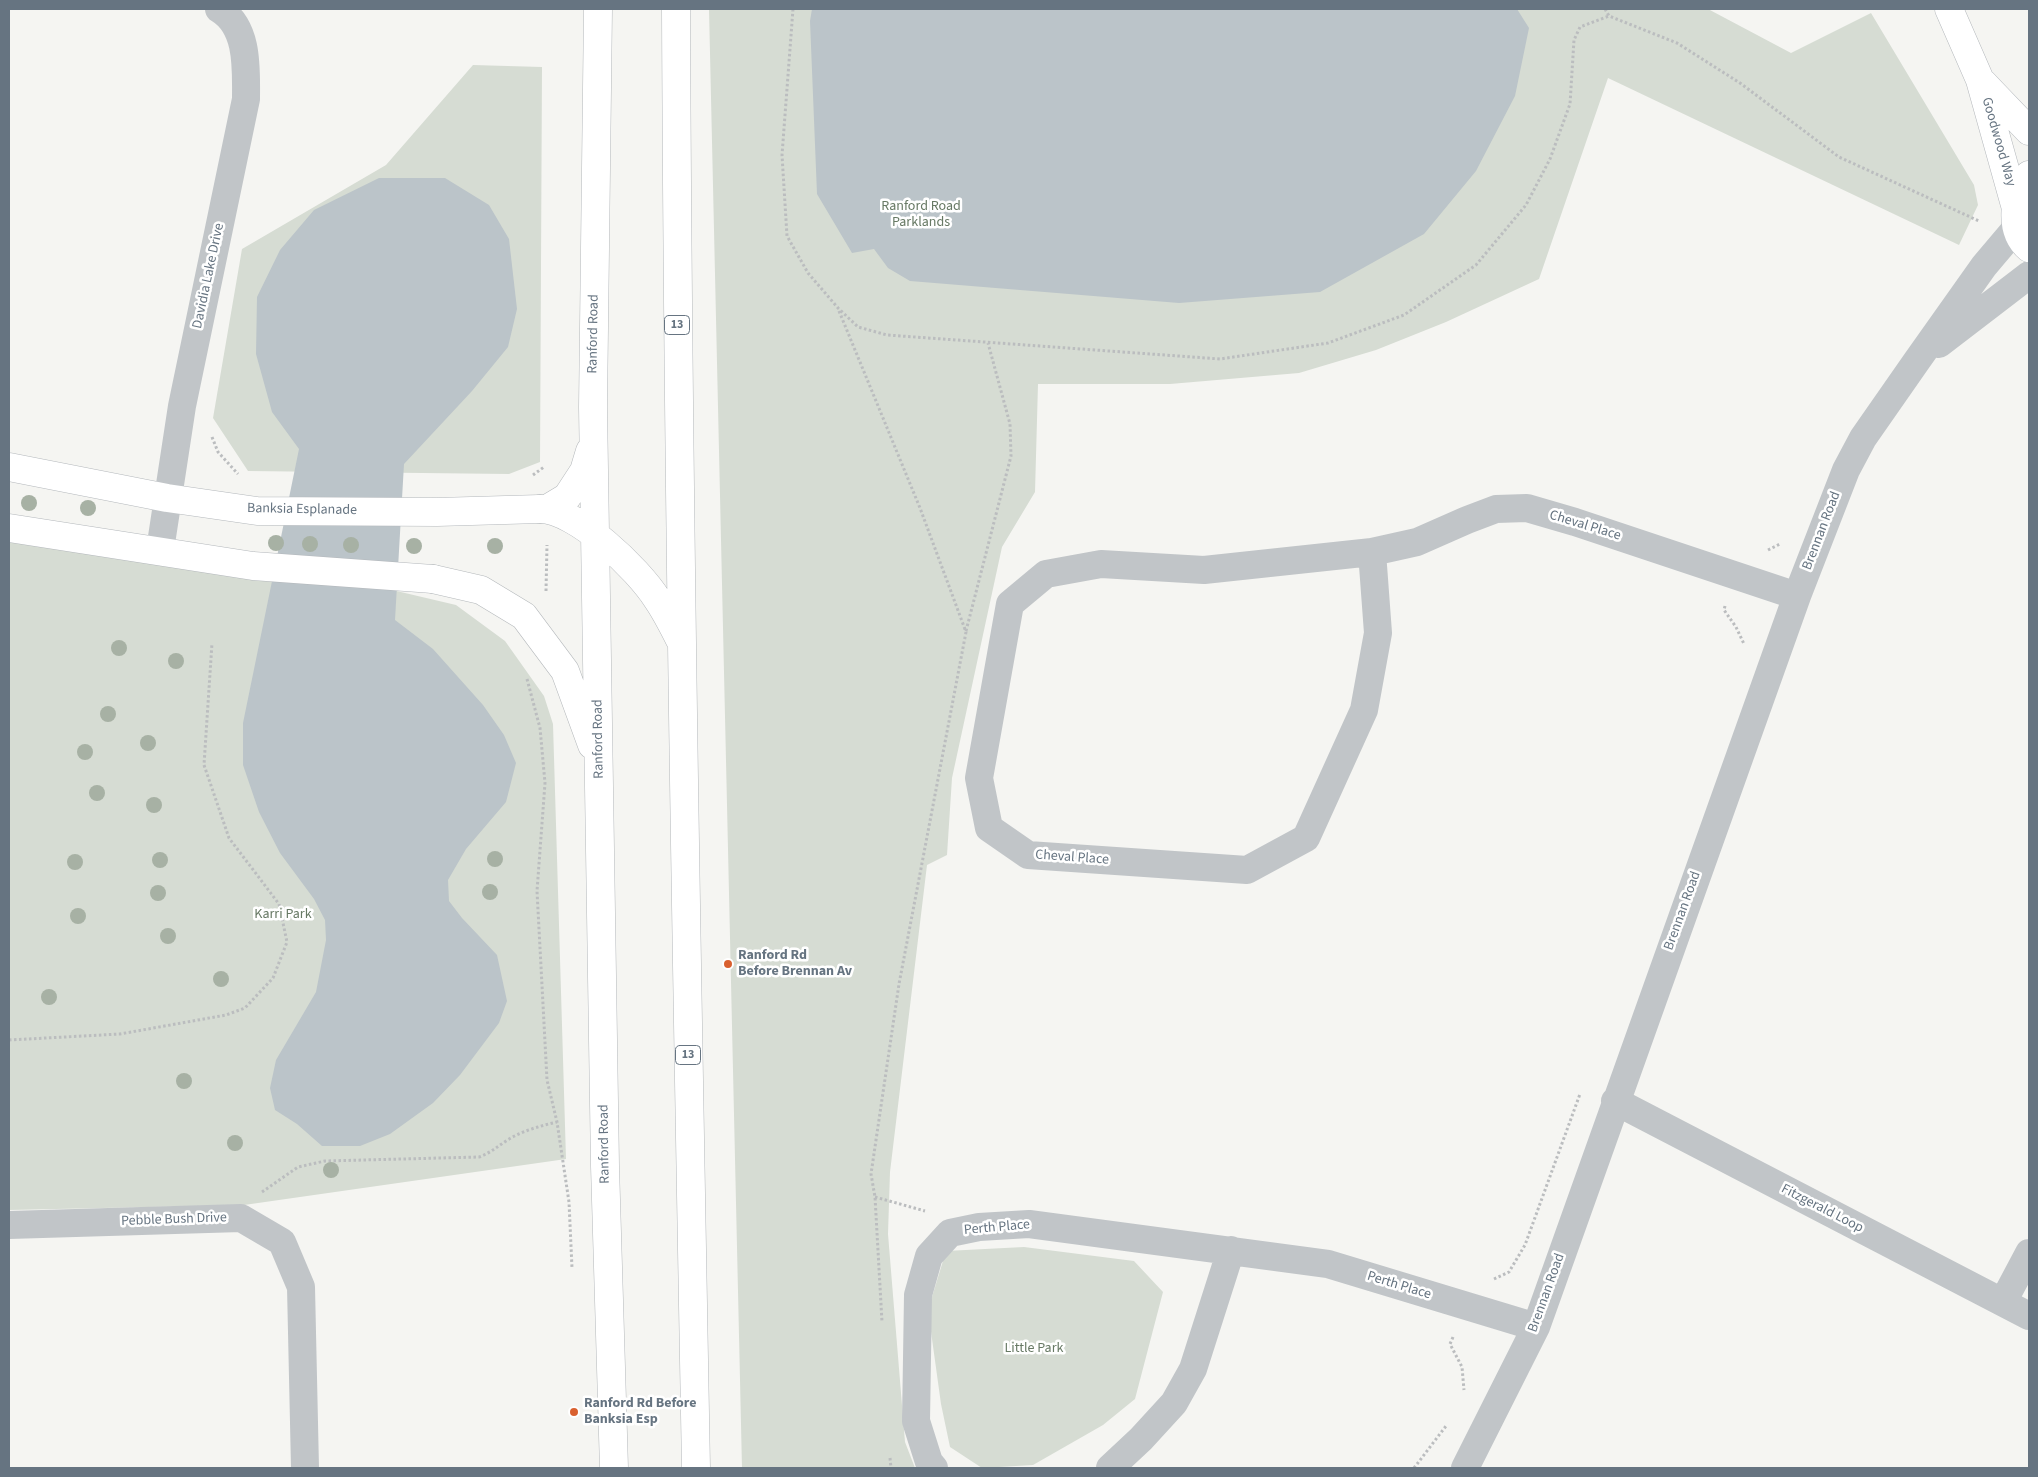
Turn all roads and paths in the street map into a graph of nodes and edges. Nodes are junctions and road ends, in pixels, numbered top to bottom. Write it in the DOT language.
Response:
graph roads {
  1 [pos="219,9"];
  2 [pos="598,9"];
  3 [pos="676,9"];
  4 [pos="793,9"];
  5 [pos="1605,9"];
  6 [pos="1949,9"];
  7 [pos="1609,16"];
  8 [pos="1980,80"];
  9 [pos="2029,131"];
  10 [pos="2029,175"];
  11 [pos="2020,227"];
  12 [pos="1984,266"];
  13 [pos="2029,275"];
  14 [pos="838,308"];
  15 [pos="988,343"];
  16 [pos="1916,362"];
  17 [pos="182,406"];
  18 [pos="594,436"];
  19 [pos="547,466"];
  20 [pos="9,467"];
  21 [pos="239,474"];
  22 [pos="531,476"];
  23 [pos="167,498"];
  24 [pos="543,509"];
  25 [pos="9,528"];
  26 [pos="596,536"];
  27 [pos="547,538"];
  28 [pos="160,550"];
  29 [pos="1372,552"];
  30 [pos="1797,596"];
  31 [pos="546,598"];
  32 [pos="966,632"];
  33 [pos="682,642"];
  34 [pos="212,643"];
  35 [pos="525,676"];
  36 [pos="599,765"];
  37 [pos="9,1040"];
  38 [pos="1615,1101"];
  39 [pos="558,1122"];
  40 [pos="241,1218"];
  41 [pos="9,1225"];
  42 [pos="1231,1250"];
  43 [pos="2029,1252"];
  44 [pos="572,1274"];
  45 [pos="2003,1302"];
  46 [pos="2029,1316"];
  47 [pos="1536,1327"];
  48 [pos="882,1330"];
  49 [pos="890,1448"];
  50 [pos="305,1468"];
  51 [pos="614,1468"];
  52 [pos="696,1468"];
  53 [pos="891,1468"];
  54 [pos="934,1468"];
  55 [pos="1110,1468"];
  56 [pos="1464,1468"];
  1 -- 17 [label="street, Davidia Lake Drive"];
  2 -- 18 [label="main road, Ranford Road"];
  3 -- 33 [label="main road, 13"];
  4 -- 14 [label="path"];
  5 -- 7 [label="path"];
  6 -- 8 [label="main road, Goodwood Way"];
  7 -- 12 [label="path"];
  7 -- 15 [label="path"];
  8 -- 9 [label="main road, Goodwood Way"];
  8 -- 11 [label="main road, Goodwood Way"];
  10 -- 11 [label="main road, Goodwood Way"];
  11 -- 12 [label="street, Brennan Road"];
  12 -- 16 [label="street, Brennan Road"];
  13 -- 16 [label="street, Brennan Road"];
  14 -- 15 [label="path"];
  14 -- 32 [label="path"];
  15 -- 32 [label="path"];
  16 -- 30 [label="street, Brennan Road"];
  17 -- 21 [label="path"];
  17 -- 23 [label="street, Davidia Lake Drive"];
  18 -- 24 [label="main road"];
  18 -- 26 [label="main road, Ranford Road"];
  19 -- 22 [label="path"];
  20 -- 23 [label="main road, Banksia Esplanade"];
  23 -- 24 [label="main road, Banksia Esplanade"];
  23 -- 28 [label="street, Davidia Lake Drive"];
  24 -- 26 [label="main road"];
  25 -- 28 [label="main road"];
  26 -- 33 [label="main road"];
  26 -- 36 [label="main road, Ranford Road"];
  27 -- 31 [label="path"];
  28 -- 36 [label="main road"];
  29 -- 29 [label="street, Cheval Place"];
  29 -- 30 [label="street, Cheval Place"];
  30 -- 38 [label="street, Brennan Road"];
  32 -- 48 [label="path"];
  33 -- 52 [label="main road, 13"];
  34 -- 37 [label="path"];
  35 -- 39 [label="path"];
  36 -- 51 [label="main road, Ranford Road"];
  38 -- 45 [label="street, Fitzgerald Loop"];
  38 -- 47 [label="street, Brennan Road"];
  39 -- 40 [label="path"];
  39 -- 44 [label="path"];
  40 -- 41 [label="street, Pebble Bush Drive"];
  40 -- 50 [label="street, Pebble Bush Drive"];
  42 -- 47 [label="street, Perth Place"];
  42 -- 54 [label="street, Perth Place"];
  42 -- 55 [label="street"];
  43 -- 45 [label="street"];
  45 -- 46 [label="street, Fitzgerald Loop"];
  47 -- 56 [label="street, Brennan Road"];
  49 -- 53 [label="path"];
}
